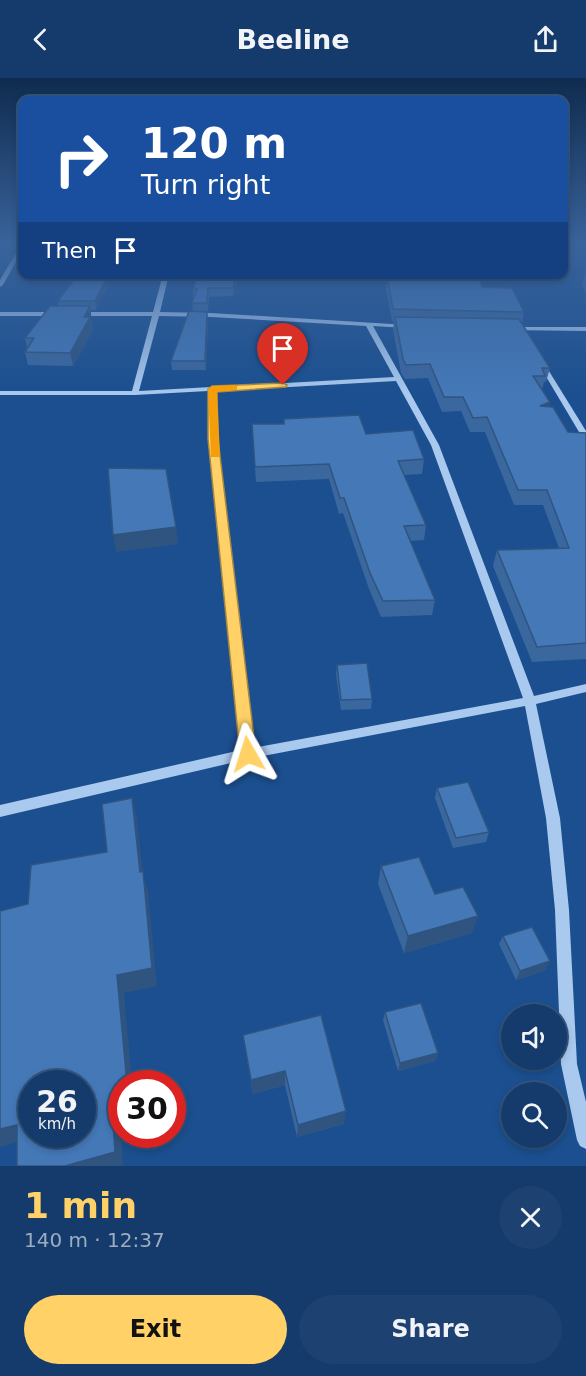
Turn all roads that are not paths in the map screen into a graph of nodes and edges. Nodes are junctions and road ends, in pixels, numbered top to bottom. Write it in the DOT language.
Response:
graph roads {
  1 [pos="161,293"];
  2 [pos="0,314"];
  3 [pos="156,314"];
  4 [pos="369,325"];
  5 [pos="415,326"];
  6 [pos="586,328"];
  7 [pos="501,329"];
  8 [pos="521,329"];
  9 [pos="527,339"];
  10 [pos="539,358"];
  11 [pos="400,379"];
  12 [pos="212,389"];
  13 [pos="0,393"];
  14 [pos="135,393"];
  15 [pos="586,437"];
  16 [pos="586,688"];
  17 [pos="531,701"];
  18 [pos="248,754"];
  19 [pos="0,811"];
  20 [pos="586,1140"];
  1 -- 3 [label="street"];
  2 -- 3 [label="street"];
  3 -- 4 [label="street"];
  3 -- 14 [label="street"];
  4 -- 5 [label="street"];
  4 -- 11 [label="street"];
  6 -- 8 [label="street"];
  7 -- 8 [label="street"];
  8 -- 9 [label="street"];
  10 -- 15 [label="street"];
  11 -- 12 [label="street"];
  11 -- 17 [label="street"];
  12 -- 14 [label="street"];
  12 -- 18 [label="street"];
  13 -- 14 [label="street"];
  16 -- 17 [label="street"];
  17 -- 18 [label="street"];
  17 -- 20 [label="street"];
  18 -- 19 [label="street"];
}
